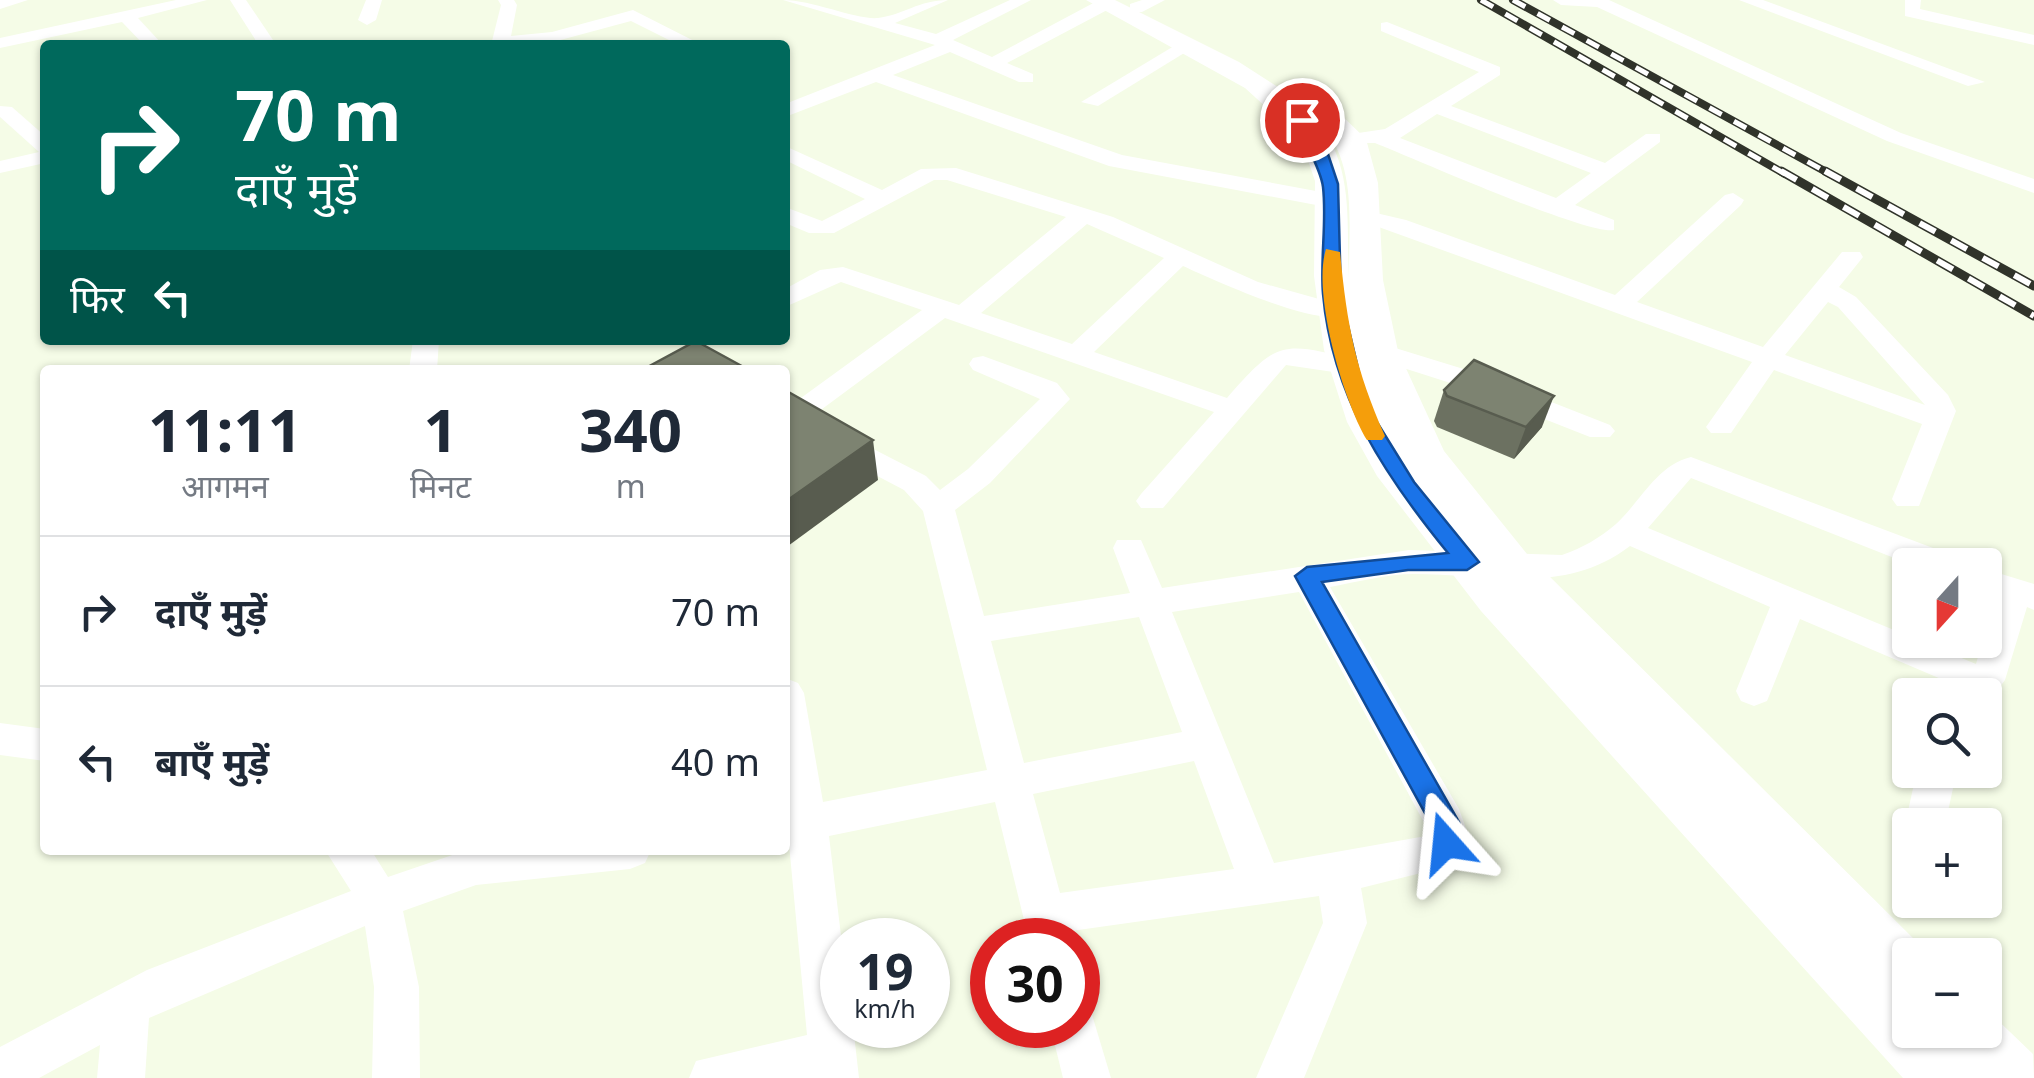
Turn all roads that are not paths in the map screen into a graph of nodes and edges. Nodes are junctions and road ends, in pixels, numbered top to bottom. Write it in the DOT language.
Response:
graph roads {
  1 [pos="20,0"];
  2 [pos="199,0"];
  3 [pos="238,0"];
  4 [pos="374,0"];
  5 [pos="506,0"];
  6 [pos="792,0"];
  7 [pos="940,0"];
  8 [pos="1022,0"];
  9 [pos="1561,0"];
  10 [pos="1747,0"];
  11 [pos="1913,0"];
  12 [pos="1124,2"];
  13 [pos="0,4"];
  14 [pos="126,16"];
  15 [pos="367,20"];
  16 [pos="882,22"];
  17 [pos="1387,27"];
  18 [pos="45,40"];
  19 [pos="149,40"];
  20 [pos="264,40"];
  21 [pos="501,40"];
  22 [pos="530,40"];
  23 [pos="682,40"];
  24 [pos="2034,40"];
  25 [pos="38,42"];
  26 [pos="944,42"];
  27 [pos="0,43"];
  28 [pos="1185,47"];
  29 [pos="994,63"];
  30 [pos="875,75"];
  31 [pos="1026,78"];
  32 [pos="1975,82"];
  33 [pos="790,96"];
  34 [pos="1090,102"];
  35 [pos="806,103"];
  36 [pos="1438,108"];
  37 [pos="6,110"];
  38 [pos="790,110"];
  39 [pos="1652,138"];
  40 [pos="1367,139"];
  41 [pos="40,142"];
  42 [pos="790,154"];
  43 [pos="40,158"];
  44 [pos="0,167"];
  45 [pos="1606,171"];
  46 [pos="2034,186"];
  47 [pos="883,199"];
  48 [pos="1734,200"];
  49 [pos="1557,208"];
  50 [pos="1348,209"];
  51 [pos="1083,215"];
  52 [pos="790,216"];
  53 [pos="1606,225"];
  54 [pos="1181,256"];
  55 [pos="1850,257"];
  56 [pos="1824,289"];
  57 [pos="790,296"];
  58 [pos="1620,305"];
  59 [pos="952,311"];
  60 [pos="1335,311"];
  61 [pos="1076,354"];
  62 [pos="1363,358"];
  63 [pos="1768,359"];
  64 [pos="983,364"];
  65 [pos="1232,409"];
  66 [pos="1941,420"];
  67 [pos="1721,427"];
  68 [pos="1600,431"];
  69 [pos="1908,499"];
  70 [pos="1152,501"];
  71 [pos="938,507"];
  72 [pos="1627,532"];
  73 [pos="1129,548"];
  74 [pos="1901,548"];
  75 [pos="1489,564"];
  76 [pos="1307,576"];
  77 [pos="2011,590"];
  78 [pos="1789,602"];
  79 [pos="1151,603"];
  80 [pos="973,631"];
  81 [pos="1942,678"];
  82 [pos="1986,678"];
  83 [pos="1754,691"];
  84 [pos="0,739"];
  85 [pos="1206,743"];
  86 [pos="40,744"];
  87 [pos="790,753"];
  88 [pos="1011,784"];
  89 [pos="796,825"];
  90 [pos="350,855"];
  91 [pos="582,855"];
  92 [pos="1337,874"];
  93 [pos="1262,885"];
  94 [pos="381,898"];
  95 [pos="1044,918"];
  96 [pos="1097,918"];
  97 [pos="1892,961"];
  98 [pos="126,1005"];
  99 [pos="1079,1048"];
  100 [pos="1979,1048"];
  101 [pos="834,1066"];
  102 [pos="0,1073"];
  103 [pos="121,1078"];
  104 [pos="396,1078"];
  105 [pos="713,1078"];
  106 [pos="1087,1078"];
  107 [pos="1280,1078"];
  108 [pos="1948,1078"];
  109 [pos="2009,1078"];
  1 -- 13 [label="street"];
  2 -- 14 [label="street"];
  3 -- 20 [label="street"];
  4 -- 15 [label="street"];
  5 -- 21 [label="street"];
  6 -- 16 [label="street"];
  7 -- 16 [label="street"];
  8 -- 26 [label="street"];
  9 -- 46 [label="street"];
  10 -- 32 [label="street"];
  11 -- 24 [label="street"];
  12 -- 28 [label="main road"];
  12 -- 29 [label="street"];
  12 -- 40 [label="main road"];
  14 -- 18 [label="street"];
  14 -- 19 [label="street"];
  16 -- 26 [label="street"];
  17 -- 36 [label="street"];
  22 -- 23 [label="street"];
  25 -- 27 [label="street"];
  26 -- 29 [label="street"];
  26 -- 30 [label="street"];
  28 -- 34 [label="street"];
  28 -- 50 [label="main road"];
  29 -- 31 [label="street"];
  30 -- 35 [label="street"];
  30 -- 50 [label="street"];
  33 -- 35 [label="street"];
  35 -- 38 [label="street"];
  36 -- 40 [label="street"];
  36 -- 45 [label="street"];
  37 -- 41 [label="street"];
  39 -- 45 [label="street"];
  40 -- 49 [label="street"];
  40 -- 50 [label="main road"];
  42 -- 47 [label="street"];
  43 -- 44 [label="street"];
  45 -- 49 [label="street"];
  47 -- 51 [label="street"];
  47 -- 52 [label="street"];
  48 -- 58 [label="street"];
  49 -- 53 [label="street"];
  50 -- 58 [label="street"];
  50 -- 60 [label="main road"];
  50 -- 62 [label="main road"];
  51 -- 54 [label="street"];
  51 -- 59 [label="street"];
  54 -- 60 [label="street"];
  54 -- 61 [label="street"];
  55 -- 56 [label="street"];
  56 -- 63 [label="street"];
  56 -- 66 [label="street"];
  57 -- 59 [label="street"];
  58 -- 63 [label="street"];
  59 -- 61 [label="street"];
  59 -- 71 [label="street"];
  60 -- 62 [label="main road"];
  61 -- 65 [label="street"];
  62 -- 65 [label="street"];
  62 -- 68 [label="street"];
  62 -- 75 [label="main road"];
  63 -- 66 [label="street"];
  63 -- 67 [label="street"];
  64 -- 71 [label="street"];
  65 -- 70 [label="street"];
  66 -- 69 [label="street"];
  71 -- 80 [label="street"];
  72 -- 74 [label="street"];
  72 -- 75 [label="street"];
  72 -- 78 [label="street"];
  73 -- 79 [label="street"];
  75 -- 76 [label="street"];
  75 -- 97 [label="main road"];
  75 -- 108 [label="main road"];
  76 -- 79 [label="street"];
  76 -- 92 [label="street"];
  77 -- 82 [label="street"];
  78 -- 81 [label="street"];
  78 -- 83 [label="street"];
  79 -- 80 [label="street"];
  79 -- 85 [label="street"];
  80 -- 88 [label="street"];
  84 -- 86 [label="street"];
  85 -- 88 [label="street"];
  85 -- 93 [label="street"];
  87 -- 89 [label="street"];
  88 -- 89 [label="street"];
  88 -- 95 [label="street"];
  89 -- 101 [label="street"];
  90 -- 94 [label="street"];
  91 -- 94 [label="street"];
  92 -- 93 [label="street"];
  92 -- 107 [label="street"];
  93 -- 96 [label="street"];
  94 -- 98 [label="street"];
  94 -- 104 [label="street"];
  98 -- 102 [label="street"];
  98 -- 103 [label="street"];
  99 -- 106 [label="street"];
  100 -- 109 [label="main road"];
  101 -- 105 [label="street"];
}
